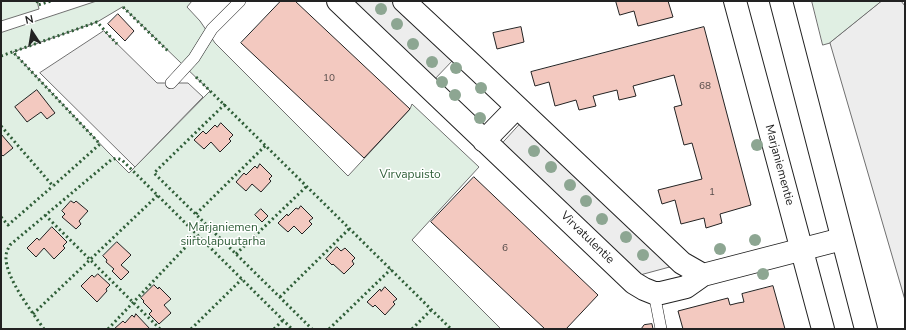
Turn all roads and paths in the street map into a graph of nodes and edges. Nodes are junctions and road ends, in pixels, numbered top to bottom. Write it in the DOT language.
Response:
graph roads {
  1 [pos="240,1"];
  2 [pos="338,1"];
  3 [pos="404,1"];
  4 [pos="736,1"];
  5 [pos="781,1"];
  6 [pos="171,83"];
  7 [pos="517,107"];
  8 [pos="484,141"];
  9 [pos="842,239"];
  10 [pos="802,250"];
  11 [pos="703,275"];
  12 [pos="654,293"];
  13 [pos="661,329"];
  14 [pos="822,329"];
  15 [pos="866,329"];
  1 -- 6 [label="lane"];
  2 -- 8 [label="street, Virvatulentie"];
  3 -- 7 [label="street"];
  4 -- 10 [label="street, Marjaniementie"];
  5 -- 9 [label="street"];
  7 -- 8 [label="street"];
  7 -- 11 [label="street"];
  8 -- 12 [label="street, Virvatulentie"];
  9 -- 10 [label="street"];
  9 -- 15 [label="street"];
  10 -- 11 [label="street"];
  10 -- 14 [label="street, Marjaniementie"];
  11 -- 12 [label="street"];
  12 -- 13 [label="lane"];
}
